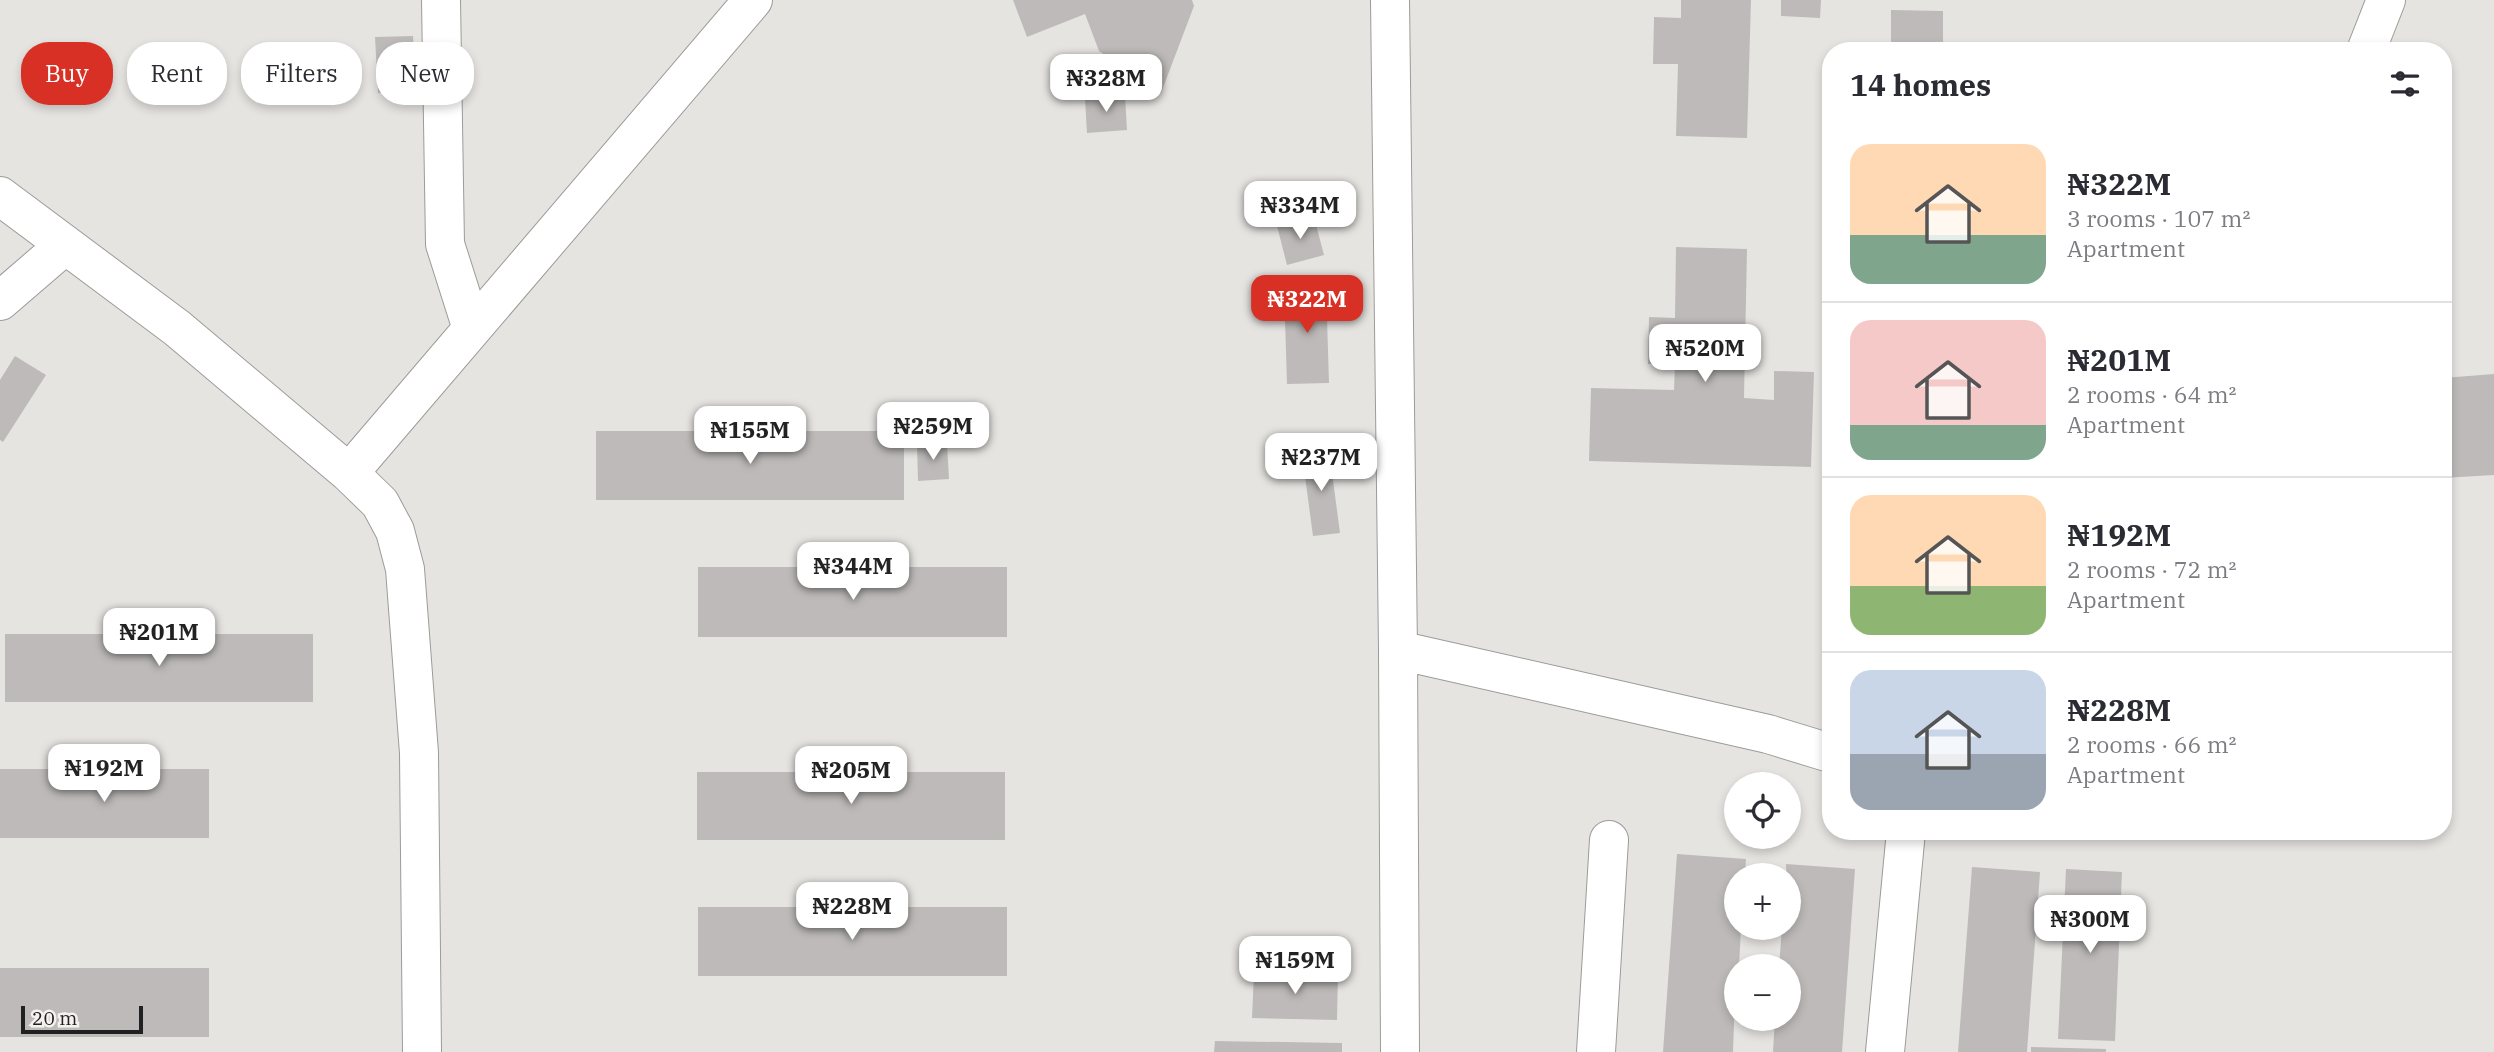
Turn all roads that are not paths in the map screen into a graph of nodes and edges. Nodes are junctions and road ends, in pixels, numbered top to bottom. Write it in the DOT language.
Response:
graph roads {
  1 [pos="441,0"];
  2 [pos="753,0"];
  3 [pos="1390,0"];
  4 [pos="2386,0"];
  5 [pos="2370,42"];
  6 [pos="0,197"];
  7 [pos="65,244"];
  8 [pos="0,301"];
  9 [pos="472,329"];
  10 [pos="349,473"];
  11 [pos="1398,650"];
  12 [pos="1822,751"];
  13 [pos="1609,840"];
  14 [pos="1905,840"];
  15 [pos="422,1052"];
  16 [pos="1400,1052"];
  17 [pos="1596,1052"];
  18 [pos="1885,1052"];
  1 -- 9 [label="street"];
  2 -- 9 [label="street"];
  3 -- 11 [label="street"];
  4 -- 5 [label="street"];
  6 -- 7 [label="street"];
  7 -- 8 [label="street"];
  7 -- 10 [label="street"];
  9 -- 10 [label="street"];
  10 -- 15 [label="street"];
  11 -- 12 [label="street"];
  11 -- 16 [label="street"];
  13 -- 17 [label="street"];
  14 -- 18 [label="street"];
}
